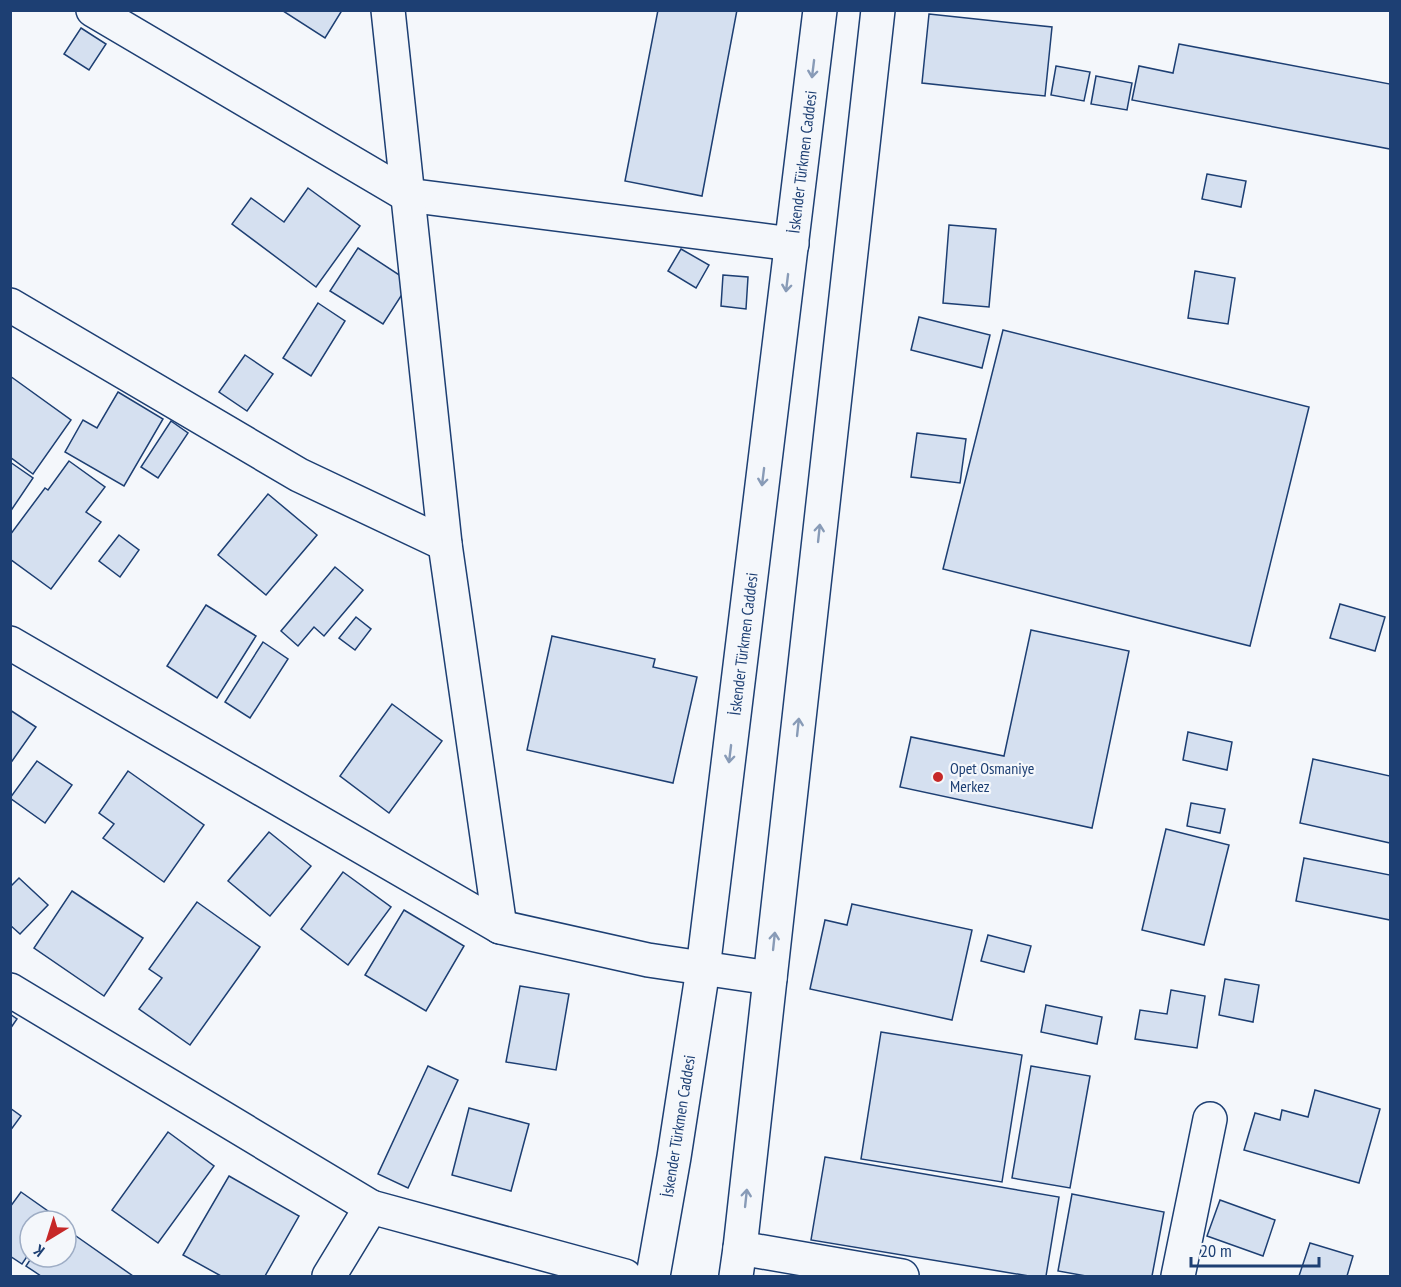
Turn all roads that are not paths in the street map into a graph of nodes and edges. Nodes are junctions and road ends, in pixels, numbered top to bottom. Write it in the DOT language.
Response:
graph roads {
  1 [pos="93,10"];
  2 [pos="388,10"];
  3 [pos="820,10"];
  4 [pos="878,10"];
  5 [pos="407,195"];
  6 [pos="792,244"];
  7 [pos="10,305"];
  8 [pos="446,544"];
  9 [pos="10,643"];
  10 [pos="500,927"];
  11 [pos="704,969"];
  12 [pos="770,978"];
  13 [pos="10,990"];
  14 [pos="1210,1119"];
  15 [pos="370,1207"];
  16 [pos="738,1262"];
  17 [pos="329,1276"];
  18 [pos="625,1276"];
  19 [pos="652,1276"];
  20 [pos="902,1276"];
  21 [pos="1179,1276"];
  1 -- 5 [label="street"];
  2 -- 5 [label="street"];
  3 -- 6 [label="street, İskender Türkmen Caddesi, one-way"];
  12 -- 4 [label="street, one-way"];
  5 -- 6 [label="street"];
  5 -- 8 [label="street"];
  6 -- 11 [label="street, İskender Türkmen Caddesi, one-way"];
  7 -- 8 [label="street"];
  8 -- 10 [label="street"];
  9 -- 10 [label="street"];
  10 -- 11 [label="street"];
  11 -- 12 [label="street"];
  11 -- 19 [label="street, İskender Türkmen Caddesi"];
  16 -- 12 [label="street, one-way"];
  13 -- 15 [label="street"];
  14 -- 21 [label="street"];
  15 -- 17 [label="street"];
  15 -- 18 [label="street"];
  16 -- 20 [label="street"];
}
